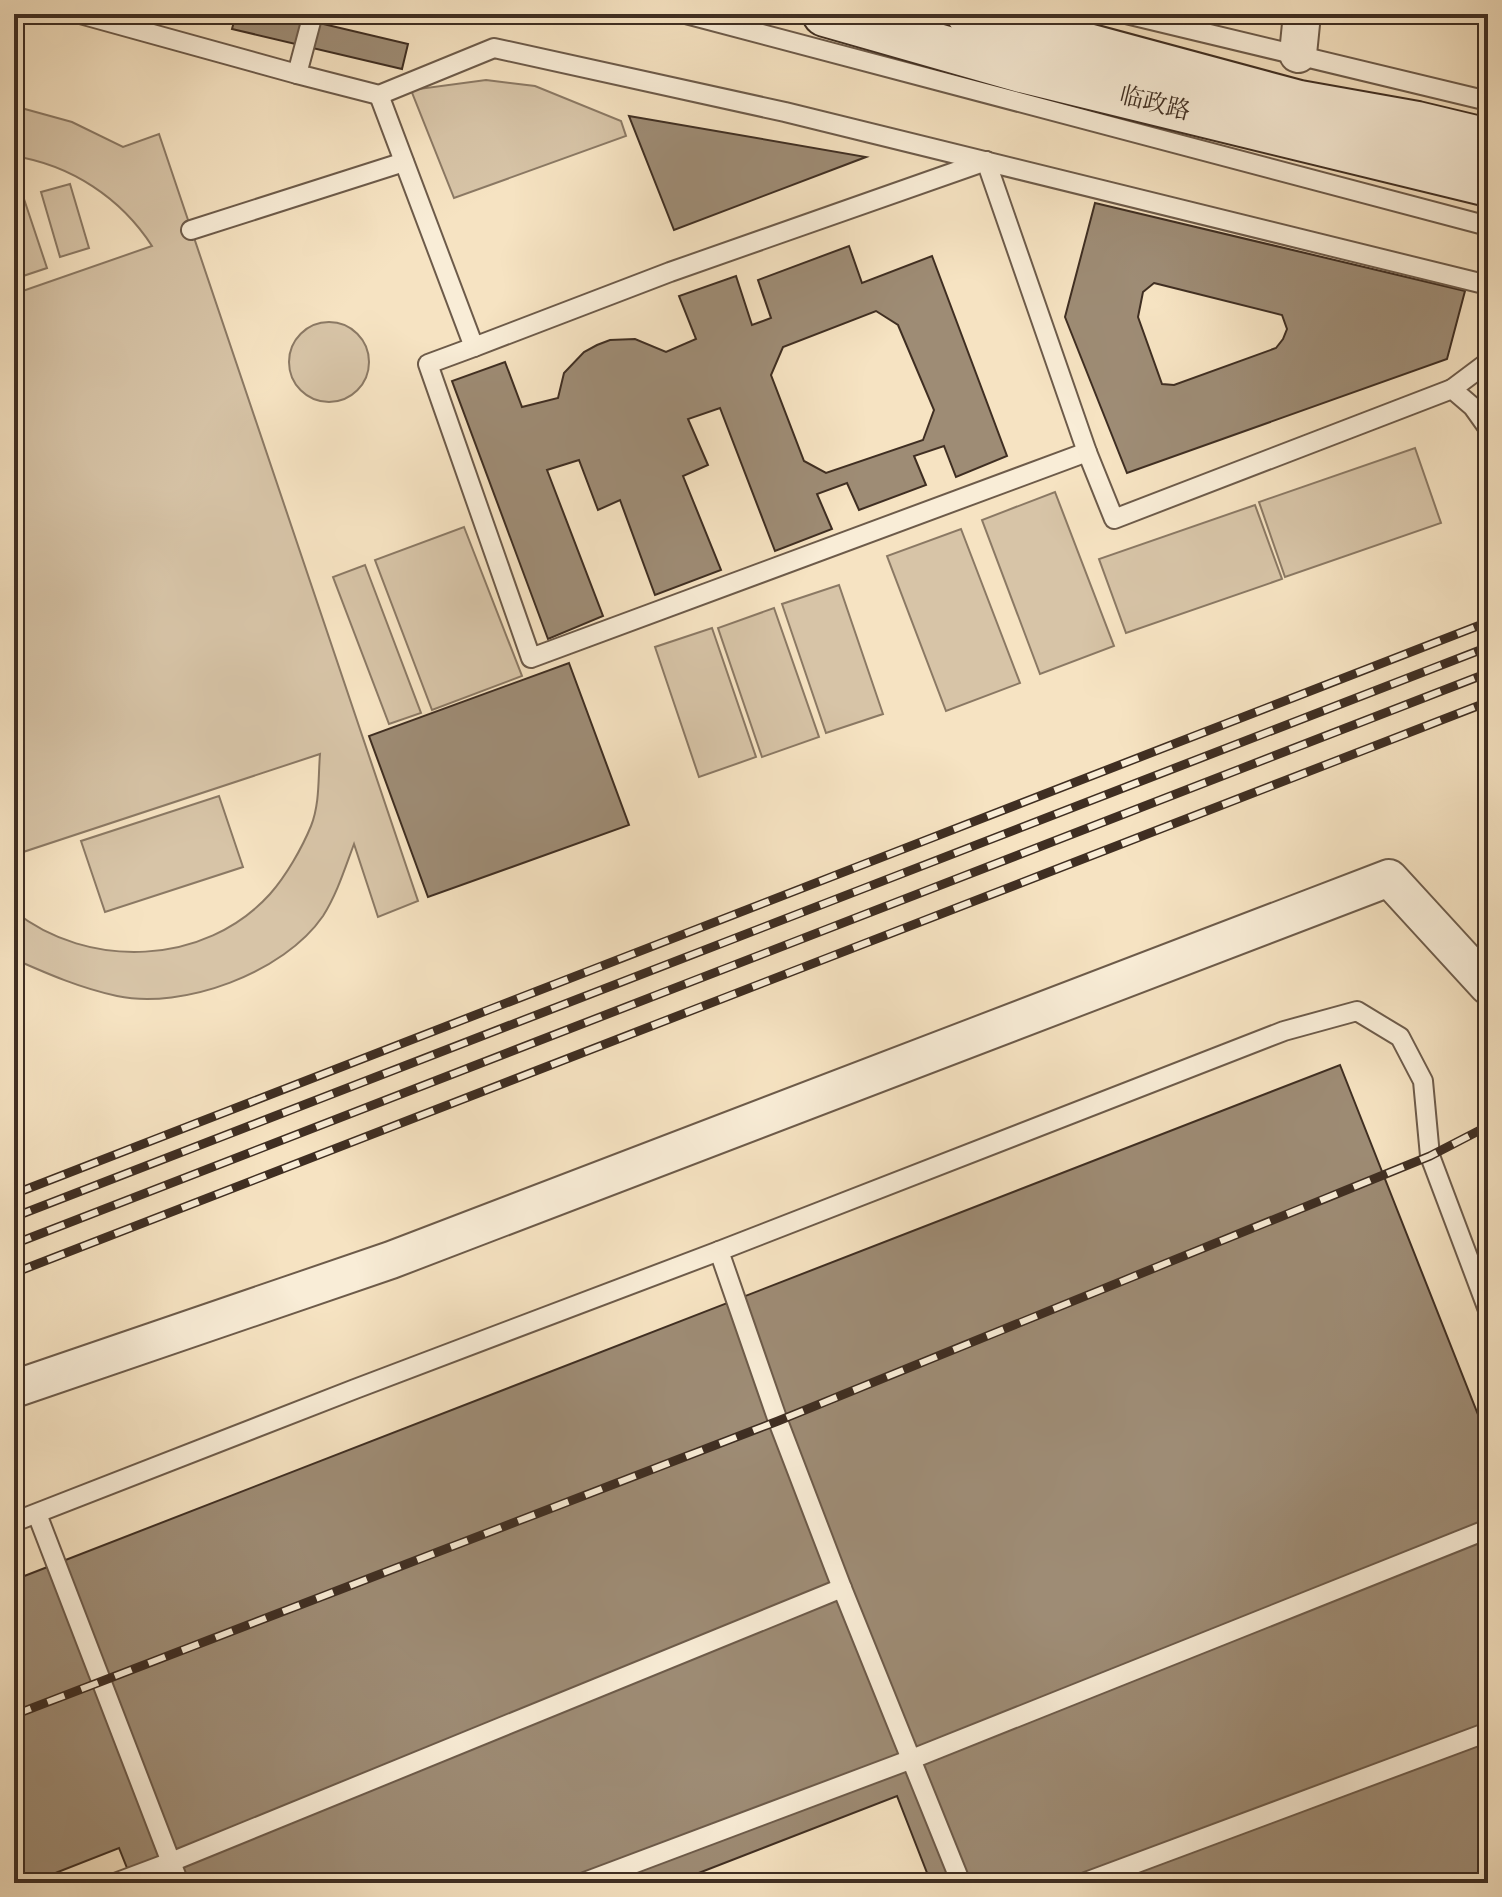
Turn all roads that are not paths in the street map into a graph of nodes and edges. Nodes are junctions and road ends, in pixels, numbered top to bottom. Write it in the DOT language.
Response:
graph roads {
  1 [pos="80,14"];
  2 [pos="313,14"];
  3 [pos="686,14"];
  4 [pos="825,14"];
  5 [pos="969,14"];
  6 [pos="1126,14"];
  7 [pos="1302,14"];
  8 [pos="1298,54"];
  9 [pos="297,74"];
  10 [pos="379,95"];
  11 [pos="1488,101"];
  12 [pos="1488,141"];
  13 [pos="986,161"];
  14 [pos="404,162"];
  15 [pos="1488,184"];
  16 [pos="1488,226"];
  17 [pos="191,230"];
  18 [pos="1488,285"];
  19 [pos="474,347"];
  20 [pos="1488,362"];
  21 [pos="1452,389"];
  22 [pos="1488,428"];
  23 [pos="1087,452"];
  24 [pos="1488,986"];
  25 [pos="719,1251"];
  26 [pos="1488,1310"];
  27 [pos="14,1389"];
  28 [pos="37,1514"];
  29 [pos="14,1522"];
  30 [pos="1488,1529"];
  31 [pos="842,1588"];
  32 [pos="1488,1732"];
  33 [pos="912,1759"];
  34 [pos="171,1862"];
  35 [pos="115,1883"];
  36 [pos="179,1883"];
  37 [pos="582,1883"];
  38 [pos="961,1883"];
  39 [pos="1083,1883"];
  1 -- 9 [label="lane"];
  2 -- 9 [label="lane"];
  3 -- 16 [label="lane"];
  4 -- 15 [label="main road, 临政路"];
  5 -- 12 [label="main road, 临政路"];
  6 -- 8 [label="lane"];
  7 -- 8 [label="street"];
  8 -- 11 [label="lane"];
  9 -- 10 [label="lane"];
  10 -- 13 [label="lane"];
  10 -- 14 [label="lane"];
  13 -- 18 [label="lane"];
  13 -- 19 [label="lane"];
  13 -- 23 [label="lane"];
  14 -- 17 [label="lane"];
  14 -- 19 [label="lane"];
  19 -- 23 [label="lane"];
  20 -- 21 [label="lane"];
  21 -- 22 [label="lane"];
  21 -- 23 [label="lane"];
  24 -- 27 [label="street"];
  25 -- 26 [label="lane"];
  25 -- 28 [label="lane"];
  25 -- 31 [label="lane"];
  28 -- 29 [label="lane"];
  28 -- 34 [label="lane"];
  30 -- 33 [label="lane"];
  31 -- 33 [label="lane"];
  31 -- 34 [label="lane"];
  32 -- 39 [label="lane"];
  33 -- 37 [label="lane"];
  33 -- 38 [label="lane"];
  34 -- 35 [label="lane"];
  34 -- 36 [label="lane"];
}
